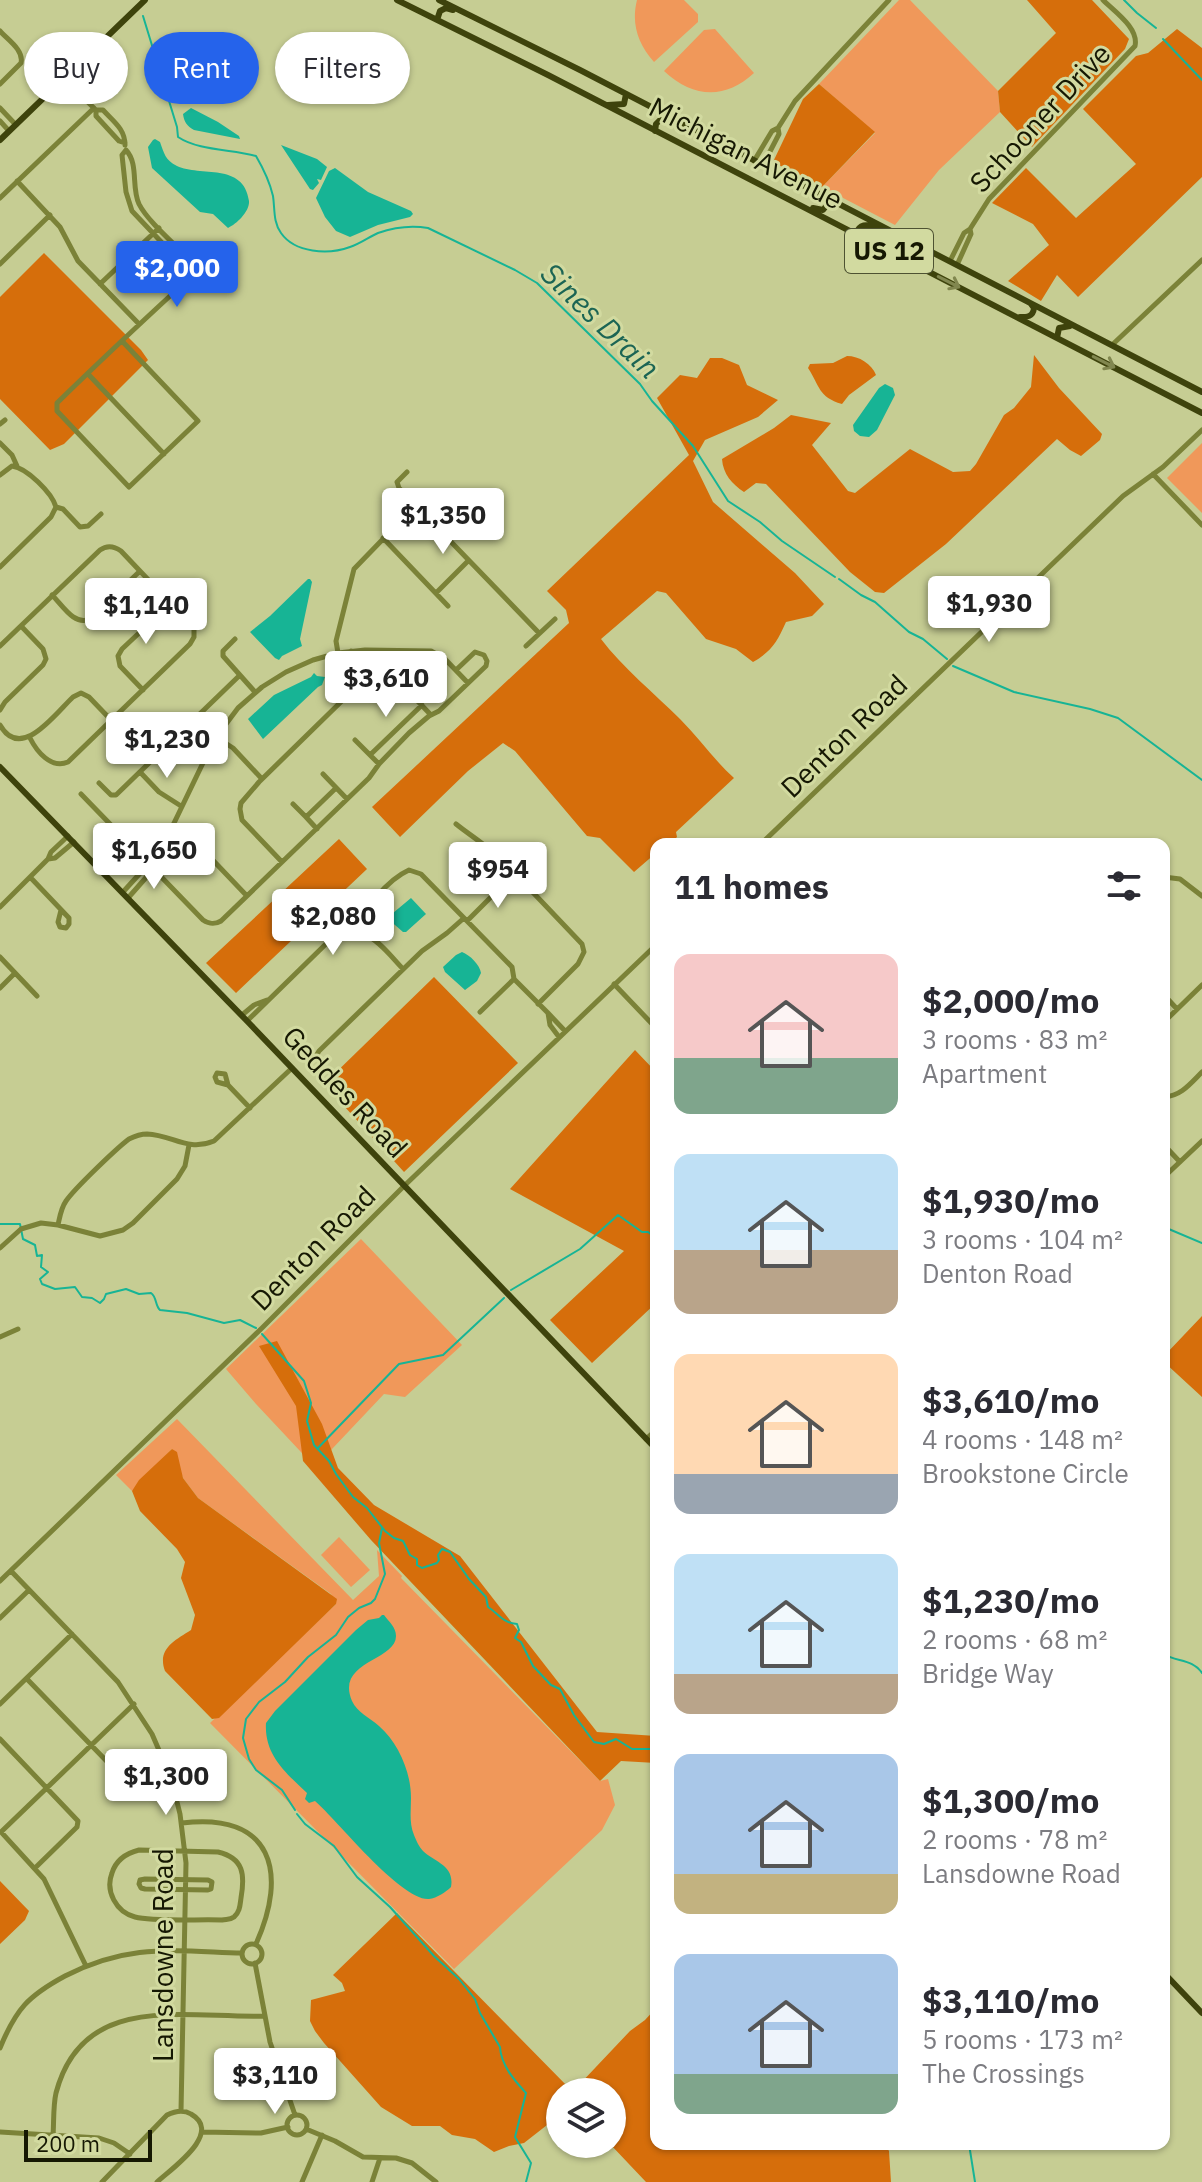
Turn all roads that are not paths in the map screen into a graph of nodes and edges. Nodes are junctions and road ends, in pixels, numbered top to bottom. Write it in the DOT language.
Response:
graph roads {
  1 [pos="145,0"];
  2 [pos="397,0"];
  3 [pos="439,0"];
  4 [pos="889,0"];
  5 [pos="1103,0"];
  6 [pos="468,14"];
  7 [pos="437,20"];
  8 [pos="0,31"];
  9 [pos="112,32"];
  10 [pos="0,84"];
  11 [pos="626,94"];
  12 [pos="38,104"];
  13 [pos="90,104"];
  14 [pos="604,105"];
  15 [pos="0,108"];
  16 [pos="95,109"];
  17 [pos="0,121"];
  18 [pos="16,125"];
  19 [pos="778,128"];
  20 [pos="9,131"];
  21 [pos="655,131"];
  22 [pos="696,131"];
  23 [pos="0,140"];
  24 [pos="125,146"];
  25 [pos="754,161"];
  26 [pos="763,165"];
  27 [pos="17,181"];
  28 [pos="0,198"];
  29 [pos="828,199"];
  30 [pos="805,207"];
  31 [pos="50,215"];
  32 [pos="159,228"];
  33 [pos="970,229"];
  34 [pos="889,230"];
  35 [pos="152,234"];
  36 [pos="856,234"];
  37 [pos="1202,260"];
  38 [pos="950,261"];
  39 [pos="0,264"];
  40 [pos="957,265"];
  41 [pos="193,270"];
  42 [pos="100,284"];
  43 [pos="1030,304"];
  44 [pos="1016,317"];
  45 [pos="139,324"];
  46 [pos="1085,331"];
  47 [pos="1057,338"];
  48 [pos="122,341"];
  49 [pos="1112,345"];
  50 [pos="88,374"];
  51 [pos="1202,392"];
  52 [pos="1202,413"];
  53 [pos="1202,430"];
  54 [pos="0,443"];
  55 [pos="164,454"];
  56 [pos="15,466"];
  57 [pos="407,472"];
  58 [pos="1153,474"];
  59 [pos="0,475"];
  60 [pos="415,506"];
  61 [pos="56,507"];
  62 [pos="101,514"];
  63 [pos="1202,525"];
  64 [pos="383,538"];
  65 [pos="468,561"];
  66 [pos="0,567"];
  67 [pos="140,571"];
  68 [pos="436,593"];
  69 [pos="52,595"];
  70 [pos="171,603"];
  71 [pos="448,606"];
  72 [pos="555,619"];
  73 [pos="21,626"];
  74 [pos="539,633"];
  75 [pos="235,639"];
  76 [pos="0,646"];
  77 [pos="526,646"];
  78 [pos="351,651"];
  79 [pos="338,653"];
  80 [pos="456,670"];
  81 [pos="240,675"];
  82 [pos="468,683"];
  83 [pos="143,690"];
  84 [pos="408,691"];
  85 [pos="255,692"];
  86 [pos="422,705"];
  87 [pos="0,708"];
  88 [pos="431,715"];
  89 [pos="111,720"];
  90 [pos="3,730"];
  91 [pos="216,737"];
  92 [pos="30,738"];
  93 [pos="355,740"];
  94 [pos="0,743"];
  95 [pos="370,755"];
  96 [pos="379,764"];
  97 [pos="0,767"];
  98 [pos="140,772"];
  99 [pos="323,774"];
  100 [pos="262,779"];
  101 [pos="99,783"];
  102 [pos="336,788"];
  103 [pos="81,794"];
  104 [pos="347,799"];
  105 [pos="293,804"];
  106 [pos="181,806"];
  107 [pos="306,817"];
  108 [pos="456,824"];
  109 [pos="173,825"];
  110 [pos="317,829"];
  111 [pos="767,838"];
  112 [pos="71,839"];
  113 [pos="282,862"];
  114 [pos="152,867"];
  115 [pos="30,877"];
  116 [pos="1170,878"];
  117 [pos="513,880"];
  118 [pos="1201,893"];
  119 [pos="125,895"];
  120 [pos="247,896"];
  121 [pos="0,907"];
  122 [pos="61,910"];
  123 [pos="466,919"];
  124 [pos="357,932"];
  125 [pos="650,951"];
  126 [pos="0,957"];
  127 [pos="403,969"];
  128 [pos="15,973"];
  129 [pos="514,979"];
  130 [pos="614,984"];
  131 [pos="1202,985"];
  132 [pos="0,988"];
  133 [pos="37,996"];
  134 [pos="1170,1001"];
  135 [pos="538,1004"];
  136 [pos="1177,1009"];
  137 [pos="480,1012"];
  138 [pos="548,1013"];
  139 [pos="1170,1016"];
  140 [pos="244,1018"];
  141 [pos="650,1022"];
  142 [pos="565,1031"];
  143 [pos="559,1037"];
  144 [pos="316,1056"];
  145 [pos="292,1068"];
  146 [pos="1202,1072"];
  147 [pos="228,1085"];
  148 [pos="1170,1096"];
  149 [pos="250,1108"];
  150 [pos="1202,1141"];
  151 [pos="189,1145"];
  152 [pos="1170,1151"];
  153 [pos="1180,1162"];
  154 [pos="1170,1171"];
  155 [pos="403,1187"];
  156 [pos="58,1225"];
  157 [pos="0,1248"];
  158 [pos="18,1329"];
  159 [pos="0,1337"];
  160 [pos="650,1435"];
  161 [pos="646,1439"];
  162 [pos="650,1442"];
  163 [pos="11,1571"];
  164 [pos="0,1581"];
  165 [pos="29,1590"];
  166 [pos="0,1618"];
  167 [pos="72,1634"];
  168 [pos="27,1679"];
  169 [pos="0,1704"];
  170 [pos="134,1704"];
  171 [pos="0,1739"];
  172 [pos="91,1746"];
  173 [pos="160,1751"];
  174 [pos="47,1788"];
  175 [pos="182,1823"];
  176 [pos="0,1832"];
  177 [pos="185,1851"];
  178 [pos="35,1868"];
  179 [pos="186,1879"];
  180 [pos="186,1890"];
  181 [pos="185,1919"];
  182 [pos="256,1944"];
  183 [pos="184,1951"];
  184 [pos="242,1953"];
  185 [pos="255,1963"];
  186 [pos="86,1966"];
  187 [pos="1170,1979"];
  188 [pos="1202,2013"];
  189 [pos="183,2015"];
  190 [pos="265,2016"];
  191 [pos="0,2048"];
  192 [pos="181,2111"];
  193 [pos="295,2115"];
  194 [pos="288,2127"];
  195 [pos="306,2129"];
  196 [pos="0,2132"];
  197 [pos="202,2132"];
  198 [pos="322,2135"];
  199 [pos="53,2136"];
  200 [pos="130,2154"];
  201 [pos="380,2158"];
  202 [pos="164,2176"];
  203 [pos="102,2182"];
  204 [pos="158,2182"];
  205 [pos="169,2182"];
  206 [pos="302,2182"];
  207 [pos="372,2182"];
  208 [pos="436,2182"];
  1 -- 9 [label="main road"];
  2 -- 7 [label="main road, Michigan Avenue / US 12"];
  3 -- 6 [label="main road, Michigan Avenue / US 12"];
  4 -- 19 [label="street"];
  5 -- 33 [label="street, Schooner Drive"];
  6 -- 7 [label="main road"];
  6 -- 11 [label="main road, Michigan Avenue / US 12"];
  7 -- 14 [label="main road, Michigan Avenue / US 12"];
  8 -- 10 [label="street"];
  11 -- 14 [label="main road"];
  11 -- 22 [label="main road, Michigan Avenue / US 12"];
  12 -- 18 [label="main road"];
  13 -- 16 [label="street"];
  14 -- 21 [label="main road, Michigan Avenue / US 12"];
  15 -- 18 [label="street"];
  16 -- 24 [label="street"];
  16 -- 24 [label="street"];
  16 -- 27 [label="street"];
  17 -- 20 [label="street"];
  18 -- 20 [label="main road"];
  19 -- 25 [label="street"];
  19 -- 26 [label="street"];
  20 -- 23 [label="main road"];
  21 -- 22 [label="main road"];
  21 -- 30 [label="main road, Michigan Avenue / US 12"];
  22 -- 25 [label="main road, Michigan Avenue / US 12"];
  24 -- 32 [label="street"];
  24 -- 35 [label="street"];
  25 -- 26 [label="main road, Michigan Avenue / US 12"];
  26 -- 29 [label="main road, Michigan Avenue / US 12"];
  27 -- 28 [label="street"];
  27 -- 31 [label="street"];
  29 -- 30 [label="main road"];
  29 -- 34 [label="main road, Michigan Avenue / US 12"];
  30 -- 36 [label="main road, Michigan Avenue / US 12"];
  31 -- 39 [label="street"];
  31 -- 42 [label="street"];
  32 -- 35 [label="street"];
  32 -- 41 [label="street"];
  33 -- 38 [label="street, Schooner Drive"];
  33 -- 40 [label="street, Schooner Drive"];
  34 -- 36 [label="main road"];
  34 -- 38 [label="main road, Michigan Avenue / US 12"];
  35 -- 41 [label="street"];
  35 -- 42 [label="street"];
  36 -- 44 [label="main road, Michigan Avenue / US 12, one-way"];
  37 -- 49 [label="street"];
  38 -- 40 [label="main road, Michigan Avenue / US 12"];
  40 -- 43 [label="main road, Michigan Avenue / US 12"];
  41 -- 45 [label="street"];
  42 -- 45 [label="street"];
  43 -- 44 [label="main road"];
  43 -- 46 [label="main road, Michigan Avenue / US 12"];
  44 -- 47 [label="main road, Michigan Avenue / US 12"];
  45 -- 48 [label="street"];
  46 -- 47 [label="main road"];
  46 -- 49 [label="main road, Michigan Avenue / US 12"];
  47 -- 52 [label="main road, Michigan Avenue / US 12, one-way"];
  48 -- 50 [label="street"];
  48 -- 55 [label="street"];
  49 -- 51 [label="main road, Michigan Avenue / US 12"];
  50 -- 55 [label="street"];
  50 -- 55 [label="street"];
  53 -- 58 [label="street, Denton Road"];
  54 -- 56 [label="street"];
  56 -- 59 [label="street"];
  56 -- 61 [label="street"];
  57 -- 60 [label="street"];
  58 -- 63 [label="street"];
  58 -- 111 [label="street, Denton Road"];
  60 -- 64 [label="street"];
  60 -- 65 [label="street"];
  61 -- 62 [label="street"];
  61 -- 66 [label="street"];
  64 -- 68 [label="street"];
  64 -- 79 [label="street"];
  65 -- 68 [label="street"];
  65 -- 74 [label="street"];
  67 -- 69 [label="street"];
  67 -- 69 [label="street"];
  67 -- 70 [label="street"];
  68 -- 71 [label="street"];
  69 -- 73 [label="street"];
  70 -- 83 [label="street"];
  70 -- 83 [label="street"];
  72 -- 74 [label="street"];
  73 -- 76 [label="street"];
  73 -- 87 [label="street"];
  74 -- 77 [label="street"];
  75 -- 81 [label="street"];
  78 -- 79 [label="street"];
  78 -- 80 [label="street"];
  78 -- 100 [label="street"];
  79 -- 85 [label="street"];
  80 -- 82 [label="street"];
  80 -- 82 [label="street"];
  81 -- 85 [label="street"];
  81 -- 98 [label="street"];
  82 -- 88 [label="street"];
  83 -- 89 [label="street"];
  84 -- 86 [label="street"];
  85 -- 91 [label="street"];
  86 -- 88 [label="street"];
  86 -- 95 [label="street"];
  88 -- 96 [label="street"];
  89 -- 92 [label="street"];
  89 -- 92 [label="street"];
  90 -- 92 [label="street"];
  90 -- 94 [label="street"];
  91 -- 100 [label="street"];
  91 -- 106 [label="street"];
  93 -- 95 [label="street"];
  95 -- 96 [label="street"];
  96 -- 104 [label="street"];
  97 -- 112 [label="main road, Geddes Road"];
  98 -- 101 [label="street"];
  98 -- 106 [label="street"];
  99 -- 102 [label="street"];
  100 -- 113 [label="street"];
  102 -- 104 [label="street"];
  102 -- 107 [label="street"];
  103 -- 114 [label="street"];
  104 -- 110 [label="street"];
  105 -- 107 [label="street"];
  106 -- 109 [label="street"];
  107 -- 110 [label="street"];
  108 -- 117 [label="street"];
  109 -- 114 [label="street"];
  109 -- 120 [label="street"];
  110 -- 113 [label="street"];
  112 -- 115 [label="street"];
  112 -- 119 [label="main road, Geddes Road"];
  113 -- 120 [label="street"];
  114 -- 119 [label="street"];
  114 -- 120 [label="street"];
  115 -- 121 [label="street"];
  115 -- 122 [label="street"];
  116 -- 118 [label="street"];
  117 -- 123 [label="street"];
  117 -- 135 [label="street"];
  119 -- 140 [label="main road, Geddes Road"];
  123 -- 124 [label="street"];
  123 -- 127 [label="street"];
  123 -- 129 [label="street"];
  124 -- 127 [label="street"];
  124 -- 140 [label="street"];
  125 -- 130 [label="street, Denton Road"];
  126 -- 128 [label="street"];
  127 -- 144 [label="street"];
  128 -- 132 [label="street"];
  128 -- 133 [label="street"];
  129 -- 135 [label="street"];
  129 -- 137 [label="street"];
  130 -- 141 [label="street"];
  130 -- 142 [label="street, Denton Road"];
  131 -- 136 [label="street"];
  134 -- 136 [label="street"];
  135 -- 138 [label="street"];
  136 -- 139 [label="street"];
  138 -- 142 [label="street"];
  138 -- 143 [label="street"];
  140 -- 145 [label="main road, Geddes Road"];
  142 -- 143 [label="street, Denton Road"];
  143 -- 155 [label="street, Denton Road"];
  145 -- 149 [label="street"];
  145 -- 155 [label="main road, Geddes Road"];
  146 -- 148 [label="street"];
  147 -- 149 [label="street"];
  149 -- 151 [label="street"];
  150 -- 153 [label="street"];
  151 -- 156 [label="street"];
  151 -- 156 [label="street"];
  152 -- 153 [label="street"];
  153 -- 154 [label="street"];
  155 -- 161 [label="main road, Geddes Road"];
  155 -- 163 [label="street, Denton Road"];
  156 -- 157 [label="street"];
  158 -- 159 [label="street"];
  160 -- 161 [label="street"];
  161 -- 162 [label="main road, Geddes Road"];
  163 -- 164 [label="street, Denton Road"];
  163 -- 165 [label="street, Lansdowne Road"];
  165 -- 166 [label="street"];
  165 -- 167 [label="street, Lansdowne Road"];
  167 -- 168 [label="street"];
  167 -- 170 [label="street, Lansdowne Road"];
  168 -- 169 [label="street"];
  168 -- 172 [label="street"];
  170 -- 172 [label="street"];
  170 -- 173 [label="street, Lansdowne Road"];
  171 -- 174 [label="street"];
  172 -- 173 [label="street"];
  172 -- 174 [label="street"];
  173 -- 175 [label="street, Lansdowne Road"];
  174 -- 176 [label="street"];
  174 -- 178 [label="street"];
  175 -- 177 [label="street, Lansdowne Road"];
  175 -- 182 [label="street"];
  176 -- 178 [label="street"];
  177 -- 179 [label="street, Lansdowne Road"];
  177 -- 181 [label="street"];
  177 -- 181 [label="street"];
  178 -- 186 [label="street"];
  179 -- 180 [label="street, Lansdowne Road"];
  179 -- 180 [label="street"];
  179 -- 180 [label="street"];
  180 -- 181 [label="street, Lansdowne Road"];
  181 -- 183 [label="street, Lansdowne Road"];
  182 -- 184 [label="street"];
  182 -- 185 [label="street"];
  183 -- 184 [label="street"];
  183 -- 186 [label="street"];
  183 -- 189 [label="street, Lansdowne Road"];
  184 -- 185 [label="street"];
  185 -- 190 [label="street"];
  186 -- 191 [label="street"];
  187 -- 188 [label="main road"];
  189 -- 190 [label="street"];
  189 -- 192 [label="street, Lansdowne Road"];
  189 -- 199 [label="street"];
  190 -- 193 [label="street"];
  192 -- 197 [label="street"];
  192 -- 200 [label="street"];
  193 -- 194 [label="street"];
  193 -- 195 [label="street"];
  194 -- 195 [label="street"];
  194 -- 197 [label="street"];
  195 -- 198 [label="street"];
  196 -- 199 [label="street"];
  197 -- 202 [label="street"];
  198 -- 201 [label="street"];
  198 -- 206 [label="street"];
  199 -- 200 [label="street"];
  200 -- 203 [label="street"];
  201 -- 207 [label="street"];
  201 -- 208 [label="street"];
  202 -- 204 [label="street"];
  202 -- 205 [label="street"];
}
